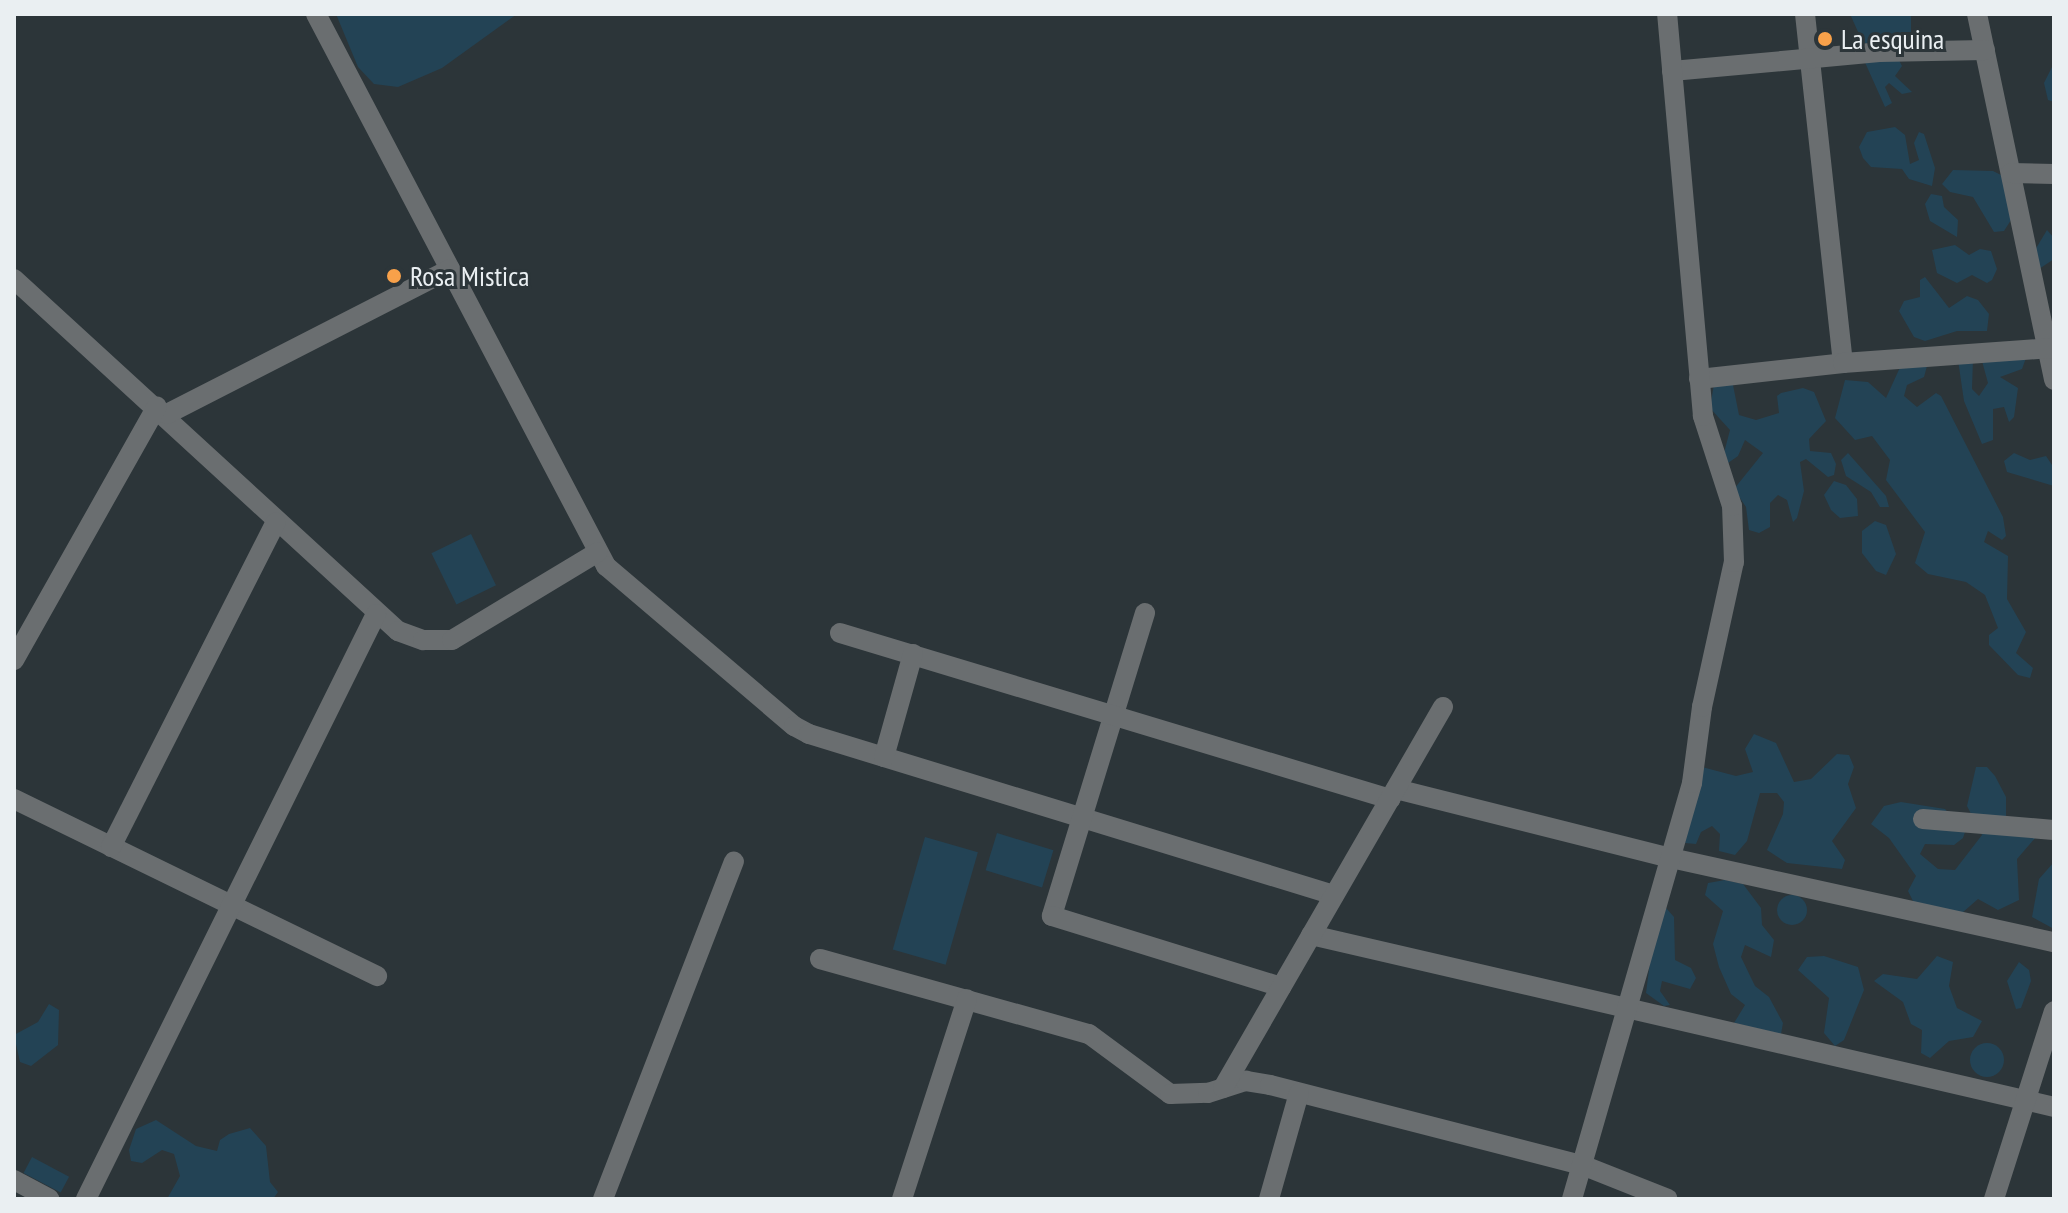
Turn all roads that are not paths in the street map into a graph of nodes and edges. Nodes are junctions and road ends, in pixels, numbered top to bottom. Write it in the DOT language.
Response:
graph roads {
  1 [pos="316,14"];
  2 [pos="1667,14"];
  3 [pos="1805,14"];
  4 [pos="1977,14"];
  5 [pos="1985,50"];
  6 [pos="1810,56"];
  7 [pos="1672,71"];
  8 [pos="2011,173"];
  9 [pos="2054,174"];
  10 [pos="450,269"];
  11 [pos="14,279"];
  12 [pos="2051,348"];
  13 [pos="1843,363"];
  14 [pos="1699,379"];
  15 [pos="2054,380"];
  16 [pos="162,410"];
  17 [pos="276,522"];
  18 [pos="598,552"];
  19 [pos="1145,613"];
  20 [pos="376,614"];
  21 [pos="840,633"];
  22 [pos="913,654"];
  23 [pos="14,660"];
  24 [pos="1443,707"];
  25 [pos="1113,715"];
  26 [pos="884,757"];
  27 [pos="1393,794"];
  28 [pos="14,799"];
  29 [pos="1082,818"];
  30 [pos="1923,819"];
  31 [pos="2054,830"];
  32 [pos="111,847"];
  33 [pos="1671,858"];
  34 [pos="734,862"];
  35 [pos="1334,895"];
  36 [pos="230,907"];
  37 [pos="1311,935"];
  38 [pos="2054,942"];
  39 [pos="820,959"];
  40 [pos="377,976"];
  41 [pos="1281,987"];
  42 [pos="967,999"];
  43 [pos="1627,1010"];
  44 [pos="2054,1011"];
  45 [pos="1223,1088"];
  46 [pos="1299,1093"];
  47 [pos="2028,1103"];
  48 [pos="2054,1107"];
  49 [pos="1582,1165"];
  50 [pos="14,1180"];
  51 [pos="49,1199"];
  52 [pos="86,1199"];
  53 [pos="603,1199"];
  54 [pos="902,1199"];
  55 [pos="1269,1199"];
  56 [pos="1572,1199"];
  57 [pos="1668,1199"];
  58 [pos="1994,1199"];
  1 -- 10 [label="street"];
  2 -- 7 [label="street"];
  3 -- 6 [label="street"];
  4 -- 5 [label="street"];
  5 -- 6 [label="street"];
  5 -- 8 [label="street"];
  6 -- 7 [label="street"];
  6 -- 13 [label="street"];
  7 -- 14 [label="street"];
  8 -- 9 [label="street"];
  8 -- 12 [label="street"];
  10 -- 16 [label="street"];
  10 -- 18 [label="street"];
  11 -- 16 [label="street"];
  12 -- 13 [label="street"];
  12 -- 15 [label="street"];
  13 -- 14 [label="street"];
  14 -- 33 [label="street"];
  16 -- 17 [label="street"];
  16 -- 23 [label="street"];
  17 -- 20 [label="street"];
  17 -- 32 [label="street"];
  18 -- 20 [label="street"];
  18 -- 26 [label="street"];
  19 -- 25 [label="street"];
  20 -- 36 [label="street"];
  21 -- 22 [label="street"];
  22 -- 25 [label="street"];
  22 -- 26 [label="street"];
  24 -- 27 [label="street"];
  25 -- 27 [label="street"];
  25 -- 29 [label="street"];
  26 -- 29 [label="street"];
  27 -- 33 [label="street"];
  27 -- 35 [label="street"];
  28 -- 32 [label="street"];
  29 -- 35 [label="street"];
  29 -- 41 [label="street"];
  30 -- 31 [label="street"];
  32 -- 36 [label="street"];
  33 -- 38 [label="street"];
  33 -- 43 [label="street"];
  34 -- 53 [label="street"];
  35 -- 37 [label="street"];
  36 -- 40 [label="street"];
  36 -- 52 [label="street"];
  37 -- 41 [label="street"];
  37 -- 43 [label="street"];
  39 -- 42 [label="street"];
  41 -- 45 [label="street"];
  42 -- 45 [label="street"];
  42 -- 54 [label="street"];
  43 -- 47 [label="street"];
  43 -- 49 [label="street"];
  44 -- 47 [label="street"];
  45 -- 46 [label="street"];
  46 -- 49 [label="street"];
  46 -- 55 [label="street"];
  47 -- 48 [label="street"];
  47 -- 58 [label="street"];
  49 -- 56 [label="street"];
  49 -- 57 [label="street"];
  50 -- 51 [label="street"];
}
